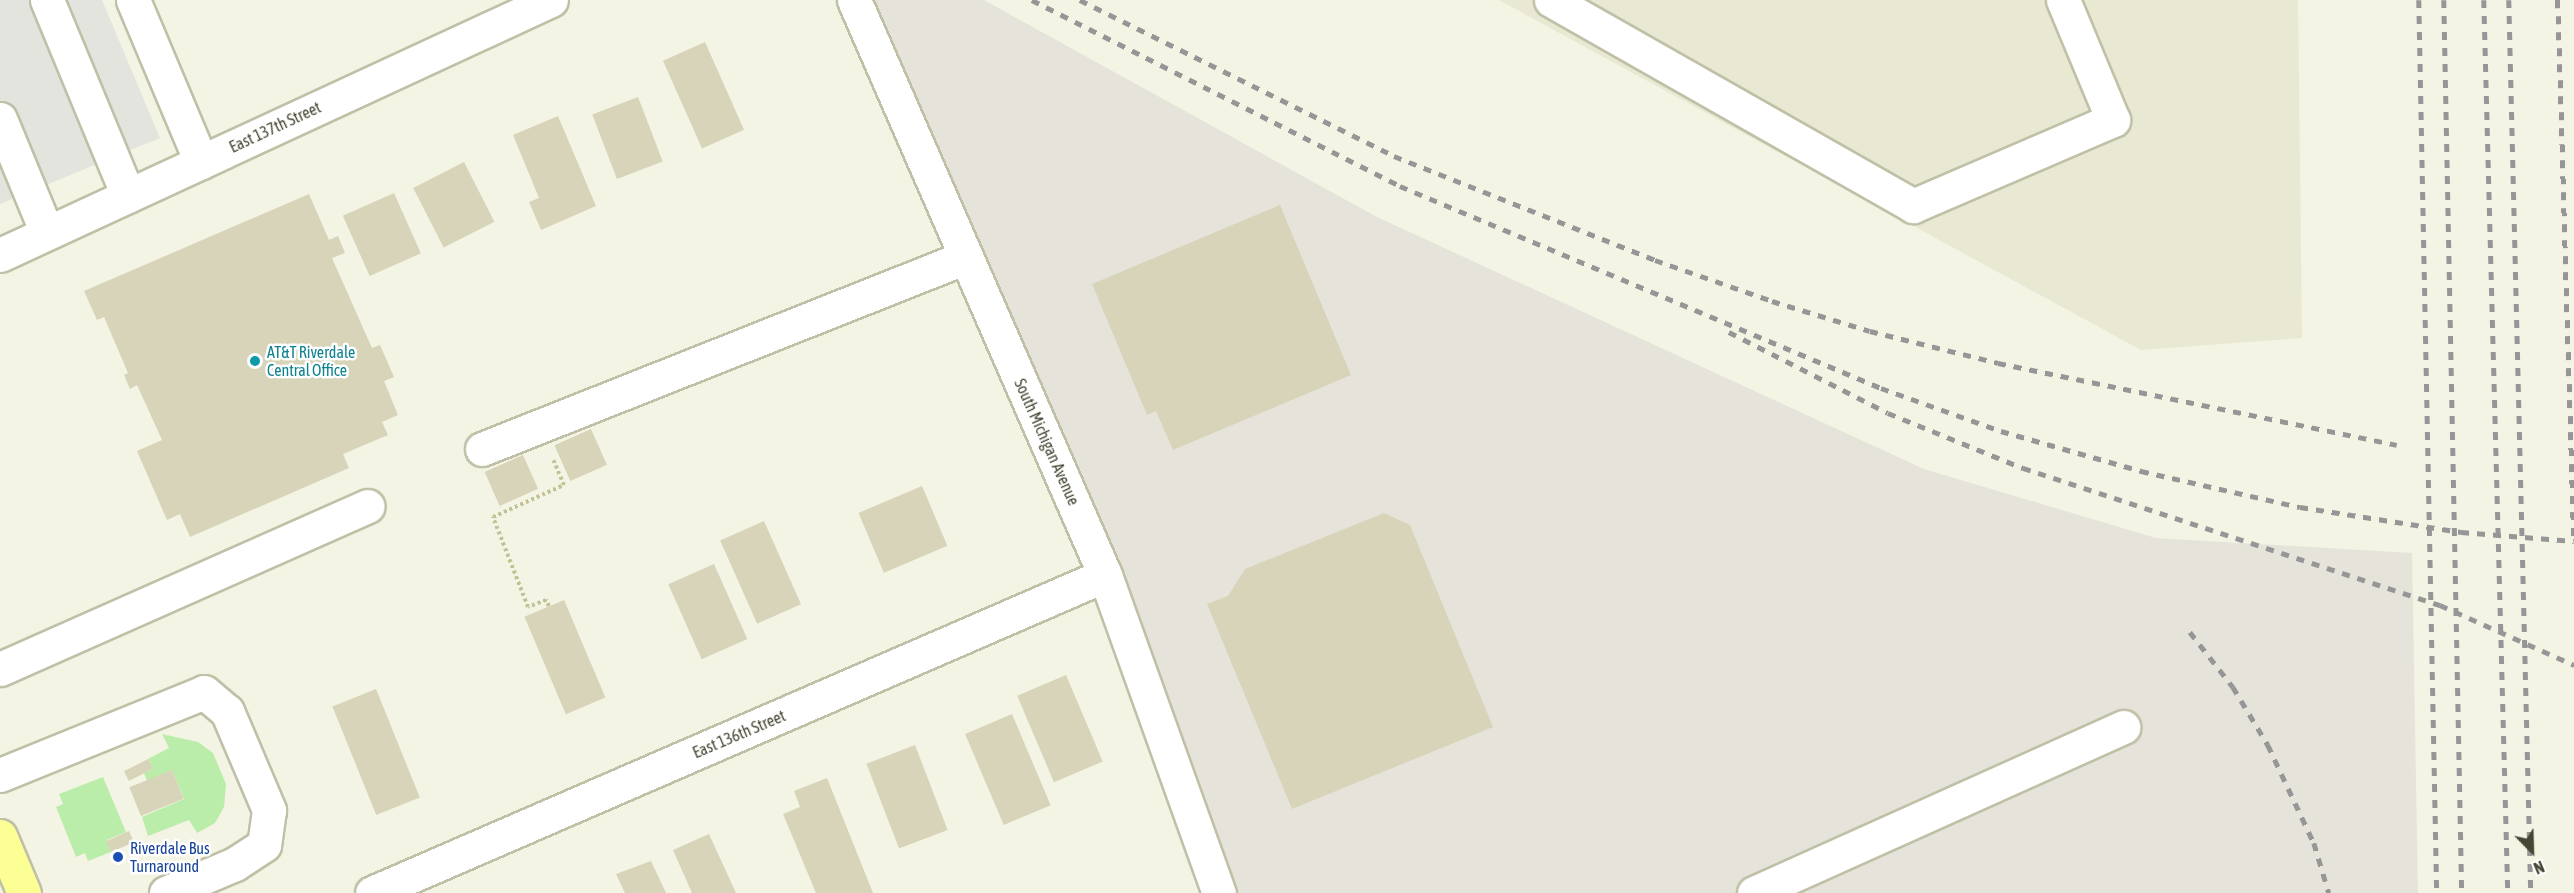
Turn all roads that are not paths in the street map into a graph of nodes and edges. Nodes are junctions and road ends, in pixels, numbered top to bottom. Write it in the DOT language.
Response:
graph roads {
  1 [pos="47,0"];
  2 [pos="133,0"];
  3 [pos="551,0"];
  4 [pos="854,0"];
  5 [pos="1551,0"];
  6 [pos="2063,0"];
  7 [pos="0,119"];
  8 [pos="201,162"];
  9 [pos="128,196"];
  10 [pos="47,233"];
  11 [pos="0,255"];
  12 [pos="966,256"];
  13 [pos="482,449"];
  14 [pos="367,506"];
  15 [pos="1106,575"];
  16 [pos="0,669"];
  17 [pos="2123,727"];
  18 [pos="0,775"];
  19 [pos="0,836"];
  20 [pos="24,893"];
  21 [pos="166,893"];
  22 [pos="372,893"];
  23 [pos="1219,893"];
  24 [pos="1754,893"];
  1 -- 9 [label="street"];
  2 -- 8 [label="street"];
  3 -- 8 [label="street, East 137th Street"];
  4 -- 12 [label="street, South Michigan Avenue"];
  5 -- 6 [label="street"];
  7 -- 10 [label="street"];
  8 -- 9 [label="street, East 137th Street"];
  9 -- 10 [label="street, East 137th Street"];
  10 -- 11 [label="street, East 137th Street"];
  12 -- 13 [label="street"];
  12 -- 15 [label="street, South Michigan Avenue"];
  14 -- 16 [label="street"];
  15 -- 22 [label="street, East 136th Street"];
  15 -- 23 [label="street, South Michigan Avenue"];
  17 -- 24 [label="street"];
  18 -- 21 [label="street"];
  19 -- 20 [label="main road"];
}
